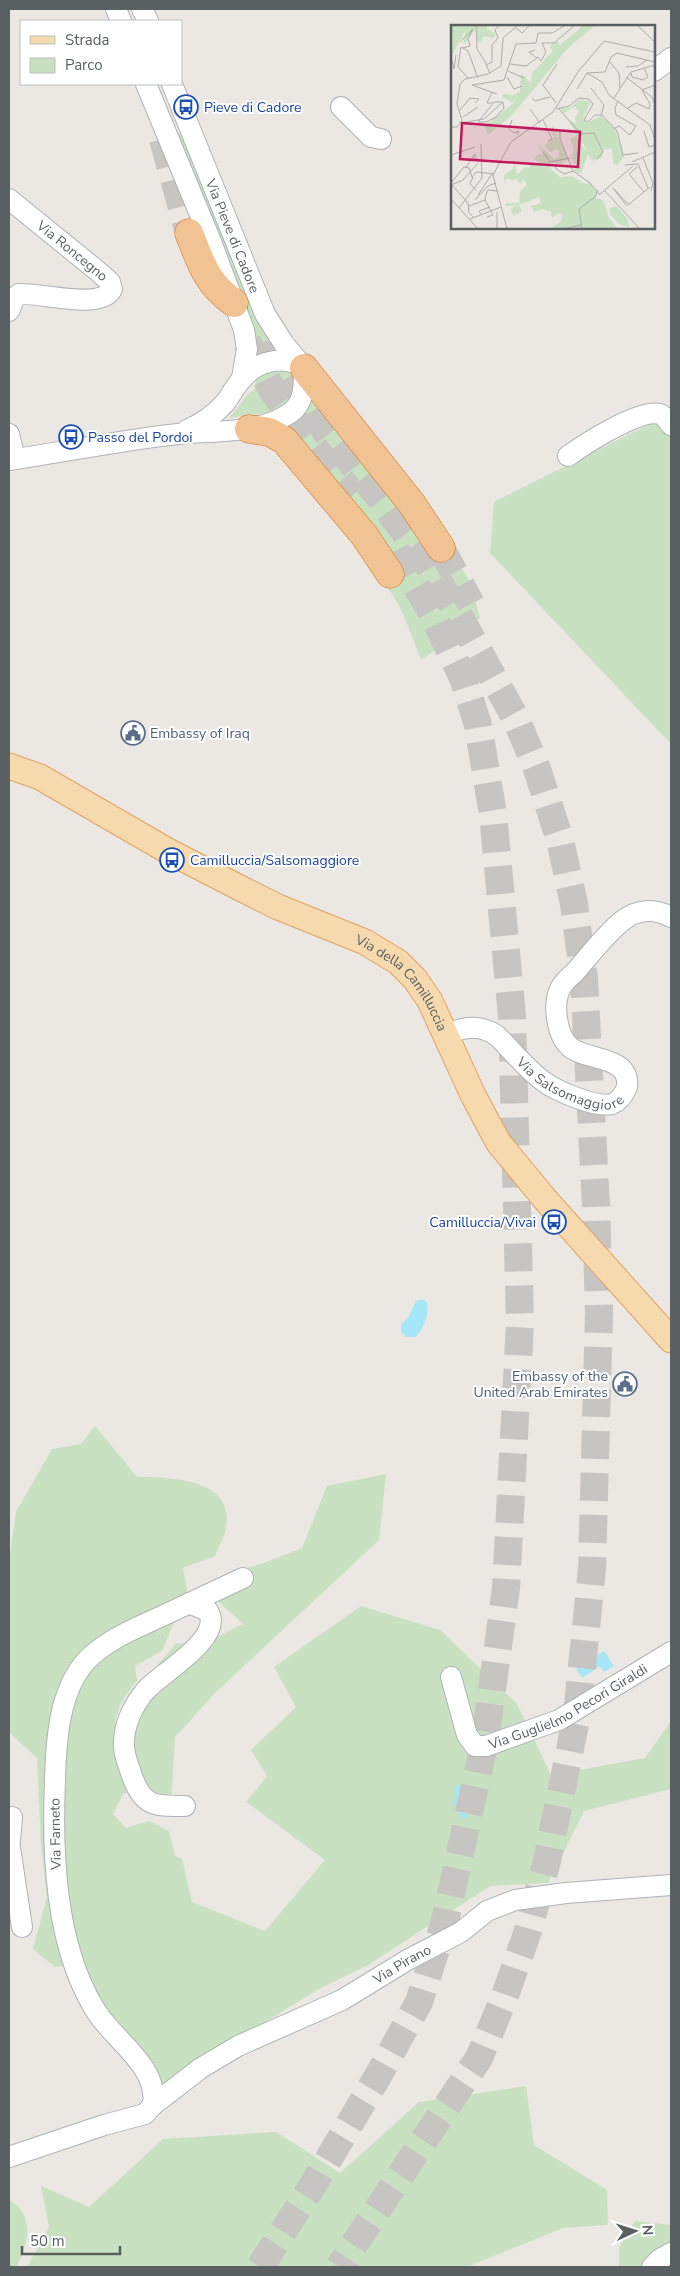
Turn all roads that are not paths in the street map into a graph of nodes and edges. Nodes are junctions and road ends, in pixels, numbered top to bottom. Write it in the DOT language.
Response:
graph roads {
  1 [pos="671,58"];
  2 [pos="655,70"];
  3 [pos="146,85"];
  4 [pos="176,92"];
  5 [pos="156,108"];
  6 [pos="342,108"];
  7 [pos="381,139"];
  8 [pos="9,199"];
  9 [pos="189,233"];
  10 [pos="234,303"];
  11 [pos="9,311"];
  12 [pos="302,367"];
  13 [pos="242,378"];
  14 [pos="221,407"];
  15 [pos="671,425"];
  16 [pos="238,430"];
  17 [pos="9,434"];
  18 [pos="179,434"];
  19 [pos="568,456"];
  20 [pos="12,460"];
  21 [pos="441,548"];
  22 [pos="390,574"];
  23 [pos="9,766"];
  24 [pos="671,917"];
  25 [pos="447,1034"];
  26 [pos="671,1340"];
  27 [pos="242,1578"];
  28 [pos="189,1603"];
  29 [pos="671,1652"];
  30 [pos="451,1677"];
  31 [pos="185,1806"];
  32 [pos="12,1817"];
  33 [pos="9,1841"];
  34 [pos="671,1885"];
  35 [pos="22,1927"];
  36 [pos="153,2105"];
  37 [pos="9,2157"];
  38 [pos="671,2253"];
  39 [pos="652,2267"];
  1 -- 2 [label="street"];
  3 -- 5 [label="street, Via Pieve di Cadore"];
  4 -- 5 [label="street, Via Pieve di Cadore"];
  4 -- 12 [label="street, Via Pieve di Cadore"];
  5 -- 10 [label="street, Via Pieve di Cadore"];
  6 -- 7 [label="street"];
  8 -- 11 [label="street, Via Roncegno"];
  9 -- 10 [label="highway"];
  10 -- 13 [label="street, Via Pieve di Cadore"];
  12 -- 13 [label="street"];
  12 -- 16 [label="street"];
  12 -- 21 [label="highway"];
  13 -- 14 [label="street"];
  14 -- 16 [label="street"];
  14 -- 18 [label="street"];
  15 -- 19 [label="street"];
  16 -- 18 [label="street"];
  16 -- 22 [label="highway"];
  17 -- 20 [label="street"];
  18 -- 20 [label="street"];
  23 -- 25 [label="main road, Via della Camilluccia"];
  24 -- 25 [label="street, Via Salsomaggiore"];
  25 -- 26 [label="main road, Via della Camilluccia"];
  27 -- 28 [label="street, Via Farneto"];
  28 -- 31 [label="street"];
  28 -- 36 [label="street, Via Farneto"];
  29 -- 30 [label="street, Via Guglielmo Pecori Giraldi"];
  32 -- 33 [label="street"];
  33 -- 35 [label="street"];
  34 -- 36 [label="street, Via Pirano"];
  36 -- 37 [label="street, Via Pirano"];
  38 -- 39 [label="street"];
}
